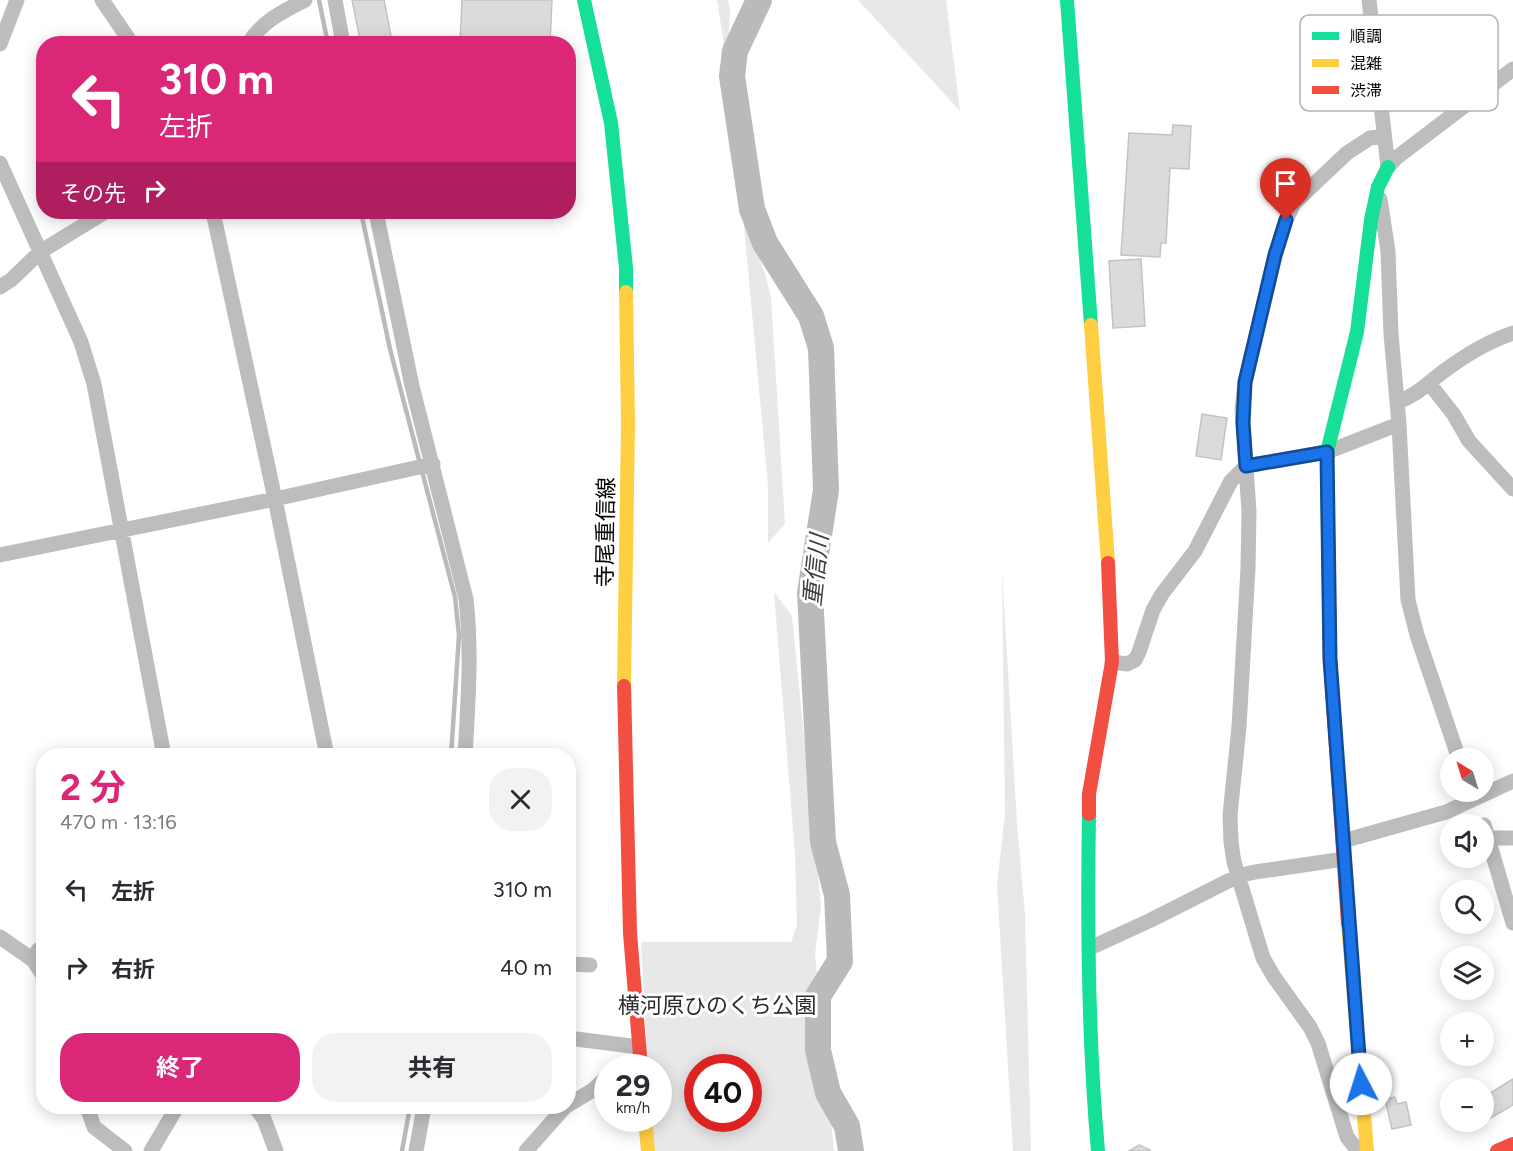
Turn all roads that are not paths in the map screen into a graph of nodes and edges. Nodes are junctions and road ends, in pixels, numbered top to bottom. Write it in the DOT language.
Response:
graph roads {
  1 [pos="17,0"];
  2 [pos="102,0"];
  3 [pos="305,0"];
  4 [pos="335,0"];
  5 [pos="584,0"];
  6 [pos="1067,0"];
  7 [pos="1369,0"];
  8 [pos="1371,15"];
  9 [pos="127,36"];
  10 [pos="253,36"];
  11 [pos="342,36"];
  12 [pos="0,44"];
  13 [pos="1513,69"];
  14 [pos="1498,80"];
  15 [pos="1381,111"];
  16 [pos="1458,111"];
  17 [pos="1384,136"];
  18 [pos="0,163"];
  19 [pos="1388,167"];
  20 [pos="1378,187"];
  21 [pos="93,219"];
  22 [pos="215,219"];
  23 [pos="377,219"];
  24 [pos="39,252"];
  25 [pos="0,287"];
  26 [pos="1513,333"];
  27 [pos="1429,383"];
  28 [pos="1397,402"];
  29 [pos="1399,424"];
  30 [pos="1327,452"];
  31 [pos="434,464"];
  32 [pos="1246,466"];
  33 [pos="1513,489"];
  34 [pos="275,499"];
  35 [pos="121,530"];
  36 [pos="0,555"];
  37 [pos="1112,662"];
  38 [pos="162,748"];
  39 [pos="325,748"];
  40 [pos="466,748"];
  41 [pos="1455,748"];
  42 [pos="1513,781"];
  43 [pos="1494,788"];
  44 [pos="1462,802"];
  45 [pos="1494,832"];
  46 [pos="1513,838"];
  47 [pos="1343,841"];
  48 [pos="1344,859"];
  49 [pos="1494,859"];
  50 [pos="1238,876"];
  51 [pos="1513,923"];
  52 [pos="0,937"];
  53 [pos="1090,948"];
  54 [pos="36,954"];
  55 [pos="33,960"];
  56 [pos="576,964"];
  57 [pos="36,965"];
  58 [pos="590,965"];
  59 [pos="576,1039"];
  60 [pos="639,1047"];
  61 [pos="640,1054"];
  62 [pos="594,1089"];
  63 [pos="576,1100"];
  64 [pos="89,1114"];
  65 [pos="173,1114"];
  66 [pos="260,1114"];
  67 [pos="423,1114"];
  68 [pos="560,1114"];
  69 [pos="646,1132"];
  70 [pos="1513,1144"];
  71 [pos="125,1151"];
  72 [pos="151,1151"];
  73 [pos="276,1151"];
  74 [pos="416,1151"];
  75 [pos="526,1151"];
  76 [pos="648,1151"];
  77 [pos="1098,1151"];
  78 [pos="1358,1151"];
  79 [pos="1367,1151"];
  80 [pos="1497,1151"];
  1 -- 12 [label="street"];
  2 -- 9 [label="street"];
  3 -- 10 [label="street"];
  4 -- 11 [label="street"];
  5 -- 60 [label="main road, 寺尾重信線"];
  6 -- 37 [label="main road"];
  7 -- 8 [label="street"];
  13 -- 14 [label="street"];
  15 -- 17 [label="street"];
  16 -- 19 [label="street"];
  17 -- 19 [label="street"];
  17 -- 32 [label="street"];
  18 -- 24 [label="street"];
  19 -- 20 [label="main road"];
  20 -- 28 [label="street"];
  20 -- 30 [label="main road"];
  21 -- 24 [label="street"];
  22 -- 34 [label="street"];
  23 -- 31 [label="street"];
  24 -- 25 [label="street"];
  24 -- 35 [label="street"];
  26 -- 27 [label="street"];
  27 -- 28 [label="street"];
  27 -- 33 [label="street"];
  28 -- 29 [label="street"];
  29 -- 30 [label="street"];
  29 -- 41 [label="street"];
  30 -- 32 [label="street"];
  30 -- 47 [label="main road"];
  31 -- 34 [label="street"];
  31 -- 40 [label="street"];
  32 -- 37 [label="street"];
  32 -- 50 [label="street"];
  34 -- 35 [label="street"];
  34 -- 39 [label="street"];
  35 -- 36 [label="street"];
  35 -- 38 [label="street"];
  37 -- 53 [label="main road"];
  42 -- 43 [label="street"];
  44 -- 47 [label="street"];
  45 -- 46 [label="street"];
  47 -- 48 [label="main road"];
  48 -- 50 [label="street"];
  48 -- 79 [label="main road"];
  49 -- 51 [label="street"];
  50 -- 53 [label="street"];
  50 -- 78 [label="street"];
  52 -- 55 [label="street"];
  53 -- 77 [label="main road"];
  54 -- 55 [label="street"];
  55 -- 57 [label="street"];
  56 -- 58 [label="street"];
  59 -- 60 [label="street"];
  60 -- 61 [label="main road, 寺尾重信線"];
  62 -- 63 [label="street"];
  64 -- 71 [label="street"];
  65 -- 72 [label="street"];
  66 -- 73 [label="street"];
  67 -- 74 [label="street"];
  68 -- 75 [label="street"];
  69 -- 76 [label="main road"];
  70 -- 80 [label="main road"];
}
